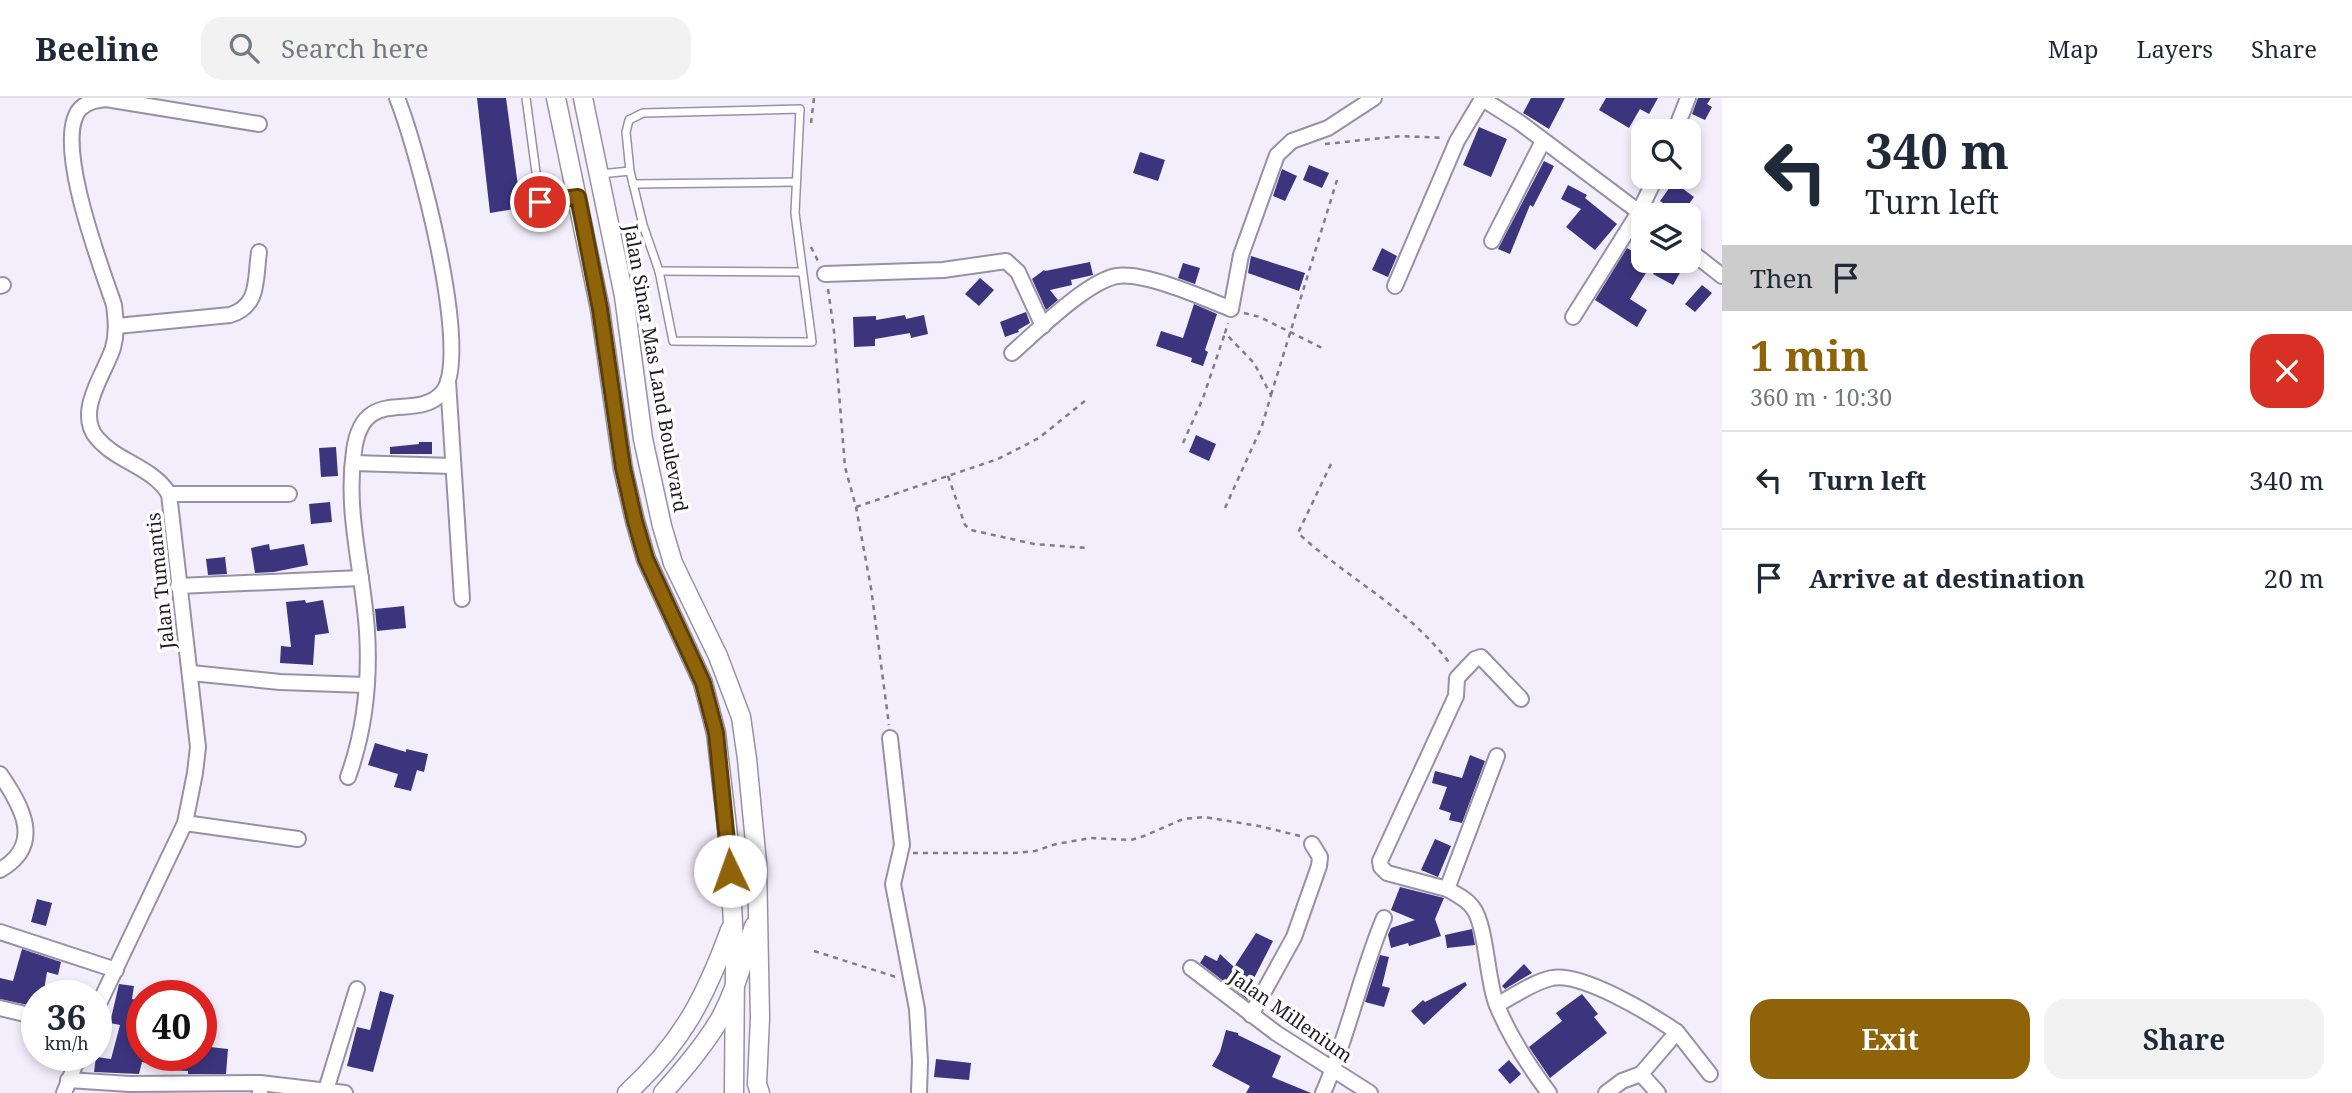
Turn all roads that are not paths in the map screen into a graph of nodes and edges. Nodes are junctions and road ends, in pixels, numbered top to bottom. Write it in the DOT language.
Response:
graph roads {
  1 [pos="397,98"];
  2 [pos="526,98"];
  3 [pos="556,98"];
  4 [pos="583,98"];
  5 [pos="1374,98"];
  6 [pos="1482,98"];
  7 [pos="1688,98"];
  8 [pos="1680,119"];
  9 [pos="259,124"];
  10 [pos="1543,141"];
  11 [pos="594,154"];
  12 [pos="570,161"];
  13 [pos="630,171"];
  14 [pos="599,174"];
  15 [pos="796,182"];
  16 [pos="633,184"];
  17 [pos="578,197"];
  18 [pos="1631,207"];
  19 [pos="1631,229"];
  20 [pos="1492,241"];
  21 [pos="259,252"];
  22 [pos="1701,259"];
  23 [pos="659,271"];
  24 [pos="802,272"];
  25 [pos="825,274"];
  26 [pos="1722,276"];
  27 [pos="1395,286"];
  28 [pos="1573,317"];
  29 [pos="117,326"];
  30 [pos="1043,326"];
  31 [pos="1012,353"];
  32 [pos="448,381"];
  33 [pos="353,463"];
  34 [pos="453,466"];
  35 [pos="169,494"];
  36 [pos="289,494"];
  37 [pos="361,578"];
  38 [pos="178,586"];
  39 [pos="462,598"];
  40 [pos="191,673"];
  41 [pos="366,685"];
  42 [pos="1521,699"];
  43 [pos="890,738"];
  44 [pos="1497,756"];
  45 [pos="0,774"];
  46 [pos="348,777"];
  47 [pos="185,823"];
  48 [pos="298,839"];
  49 [pos="1312,844"];
  50 [pos="0,870"];
  51 [pos="1447,888"];
  52 [pos="758,912"];
  53 [pos="1384,918"];
  54 [pos="732,925"];
  55 [pos="0,932"];
  56 [pos="1191,968"];
  57 [pos="116,970"];
  58 [pos="111,980"];
  59 [pos="736,984"];
  60 [pos="357,989"];
  61 [pos="1497,1004"];
  62 [pos="0,1008"];
  63 [pos="21,1013"];
  64 [pos="1251,1015"];
  65 [pos="1677,1032"];
  66 [pos="668,1051"];
  67 [pos="686,1066"];
  68 [pos="1333,1070"];
  69 [pos="1641,1074"];
  70 [pos="1710,1074"];
  71 [pos="66,1087"];
  72 [pos="130,1088"];
  73 [pos="260,1088"];
  74 [pos="759,1089"];
  75 [pos="326,1090"];
  76 [pos="345,1093"];
  77 [pos="627,1093"];
  78 [pos="663,1093"];
  79 [pos="734,1093"];
  80 [pos="919,1093"];
  81 [pos="1323,1093"];
  82 [pos="1370,1093"];
  83 [pos="1549,1093"];
  84 [pos="1606,1093"];
  85 [pos="1658,1093"];
  1 -- 32 [label="street"];
  2 -- 17 [label="lane"];
  3 -- 12 [label="street"];
  4 -- 11 [label="street, Jalan Sinar Mas Land Boulevard"];
  5 -- 30 [label="street"];
  6 -- 10 [label="street"];
  6 -- 27 [label="street"];
  7 -- 8 [label="street"];
  9 -- 29 [label="street, Jalan Tumantis"];
  10 -- 18 [label="street"];
  10 -- 20 [label="street"];
  11 -- 12 [label="street"];
  11 -- 14 [label="street, Jalan Sinar Mas Land Boulevard"];
  12 -- 17 [label="street"];
  13 -- 14 [label="lane"];
  13 -- 15 [label="lane"];
  13 -- 16 [label="lane"];
  14 -- 52 [label="street, Jalan Sinar Mas Land Boulevard"];
  15 -- 16 [label="lane"];
  15 -- 24 [label="lane"];
  16 -- 23 [label="lane"];
  17 -- 54 [label="street"];
  19 -- 28 [label="street"];
  21 -- 29 [label="street"];
  22 -- 26 [label="street"];
  23 -- 24 [label="lane"];
  23 -- 24 [label="lane"];
  25 -- 30 [label="street"];
  29 -- 35 [label="street, Jalan Tumantis"];
  30 -- 31 [label="street"];
  32 -- 33 [label="street"];
  32 -- 34 [label="street"];
  33 -- 34 [label="street"];
  33 -- 37 [label="street"];
  34 -- 39 [label="street"];
  35 -- 36 [label="street"];
  35 -- 38 [label="street, Jalan Tumantis"];
  37 -- 38 [label="street"];
  37 -- 41 [label="street"];
  38 -- 40 [label="street, Jalan Tumantis"];
  40 -- 41 [label="street"];
  40 -- 47 [label="street, Jalan Tumantis"];
  41 -- 46 [label="street"];
  42 -- 51 [label="street"];
  43 -- 80 [label="street"];
  44 -- 51 [label="street"];
  45 -- 50 [label="street"];
  47 -- 48 [label="street"];
  47 -- 57 [label="street, Jalan Tumantis"];
  49 -- 64 [label="street"];
  51 -- 61 [label="street"];
  52 -- 59 [label="street"];
  52 -- 74 [label="street, Jalan Sinar Mas Land Boulevard"];
  53 -- 68 [label="street"];
  54 -- 59 [label="street"];
  54 -- 66 [label="street"];
  55 -- 57 [label="street"];
  56 -- 64 [label="street, Jalan Millenium"];
  57 -- 58 [label="street, Jalan Tumantis"];
  59 -- 67 [label="street"];
  59 -- 79 [label="street"];
  60 -- 75 [label="street"];
  61 -- 65 [label="street"];
  61 -- 83 [label="street"];
  62 -- 63 [label="street"];
  64 -- 68 [label="street, Jalan Millenium"];
  65 -- 69 [label="street"];
  65 -- 70 [label="street"];
  66 -- 67 [label="street"];
  66 -- 77 [label="street"];
  67 -- 78 [label="street"];
  68 -- 81 [label="street"];
  68 -- 82 [label="street, Jalan Millenium"];
  69 -- 84 [label="street"];
  69 -- 85 [label="street"];
  71 -- 72 [label="street"];
  72 -- 73 [label="street"];
  73 -- 75 [label="street"];
  74 -- 79 [label="street"];
  75 -- 76 [label="street"];
}
